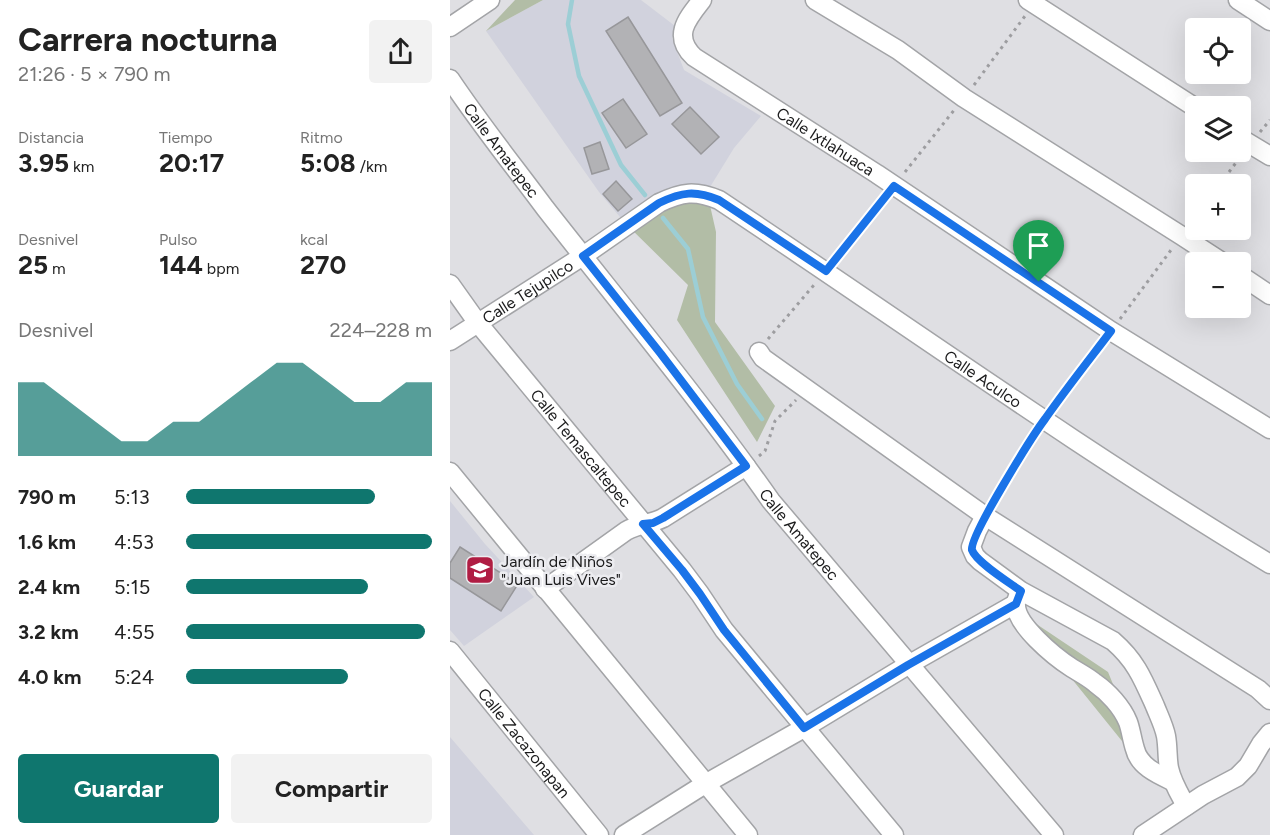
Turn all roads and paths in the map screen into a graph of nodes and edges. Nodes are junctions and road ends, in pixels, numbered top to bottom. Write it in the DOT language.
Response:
graph roads {
  1 [pos="490,0"];
  2 [pos="702,0"];
  3 [pos="814,0"];
  4 [pos="1028,0"];
  5 [pos="1238,0"];
  6 [pos="1270,21"];
  7 [pos="450,27"];
  8 [pos="450,79"];
  9 [pos="1185,101"];
  10 [pos="1251,145"];
  11 [pos="1270,156"];
  12 [pos="894,186"];
  13 [pos="697,193"];
  14 [pos="1182,236"];
  15 [pos="1207,252"];
  16 [pos="583,256"];
  17 [pos="826,271"];
  18 [pos="1251,282"];
  19 [pos="450,284"];
  20 [pos="1270,295"];
  21 [pos="477,322"];
  22 [pos="1111,331"];
  23 [pos="450,341"];
  24 [pos="759,352"];
  25 [pos="807,390"];
  26 [pos="1044,420"];
  27 [pos="1270,429"];
  28 [pos="746,466"];
  29 [pos="450,472"];
  30 [pos="985,516"];
  31 [pos="643,524"];
  32 [pos="1270,564"];
  33 [pos="545,589"];
  34 [pos="1018,597"];
  35 [pos="450,652"];
  36 [pos="908,665"];
  37 [pos="1268,697"];
  38 [pos="804,728"];
  39 [pos="1270,733"];
  40 [pos="1172,781"];
  41 [pos="705,784"];
  42 [pos="1186,806"];
  43 [pos="598,835"];
  44 [pos="624,835"];
  45 [pos="748,835"];
  46 [pos="894,835"];
  47 [pos="1054,835"];
  48 [pos="1143,835"];
  1 -- 7 [label="street"];
  2 -- 12 [label="street, Calle Ixtlahuaca"];
  3 -- 14 [label="street"];
  4 -- 9 [label="street"];
  5 -- 6 [label="street"];
  8 -- 16 [label="street, Calle Amatepec"];
  10 -- 11 [label="street"];
  12 -- 17 [label="path"];
  12 -- 22 [label="street, Calle Ixtlahuaca"];
  13 -- 16 [label="street, Calle Tejupilco"];
  13 -- 17 [label="street, Calle Aculco"];
  14 -- 15 [label="street"];
  14 -- 22 [label="path"];
  16 -- 21 [label="street, Calle Tejupilco"];
  16 -- 28 [label="street, Calle Amatepec"];
  17 -- 24 [label="path"];
  17 -- 26 [label="street, Calle Aculco"];
  18 -- 20 [label="street"];
  19 -- 21 [label="street, Calle Temascaltepec"];
  21 -- 23 [label="street, Calle Tejupilco"];
  21 -- 31 [label="street, Calle Temascaltepec"];
  22 -- 26 [label="path"];
  22 -- 27 [label="street, Calle Ixtlahuaca"];
  24 -- 25 [label="street"];
  25 -- 28 [label="path"];
  25 -- 30 [label="street"];
  26 -- 30 [label="path"];
  26 -- 32 [label="street, Calle Aculco"];
  28 -- 31 [label="street"];
  28 -- 36 [label="street, Calle Amatepec"];
  29 -- 33 [label="street"];
  30 -- 34 [label="street"];
  30 -- 37 [label="street"];
  31 -- 33 [label="street"];
  31 -- 38 [label="street, Calle Temascaltepec"];
  33 -- 41 [label="street"];
  34 -- 36 [label="street"];
  34 -- 40 [label="street"];
  34 -- 40 [label="street"];
  35 -- 43 [label="street, Calle Zacazonapan"];
  36 -- 38 [label="street"];
  36 -- 47 [label="street, Calle Amatepec"];
  38 -- 41 [label="street"];
  38 -- 46 [label="street, Calle Temascaltepec"];
  39 -- 42 [label="street"];
  40 -- 42 [label="street"];
  41 -- 44 [label="street"];
  41 -- 45 [label="street"];
  42 -- 48 [label="street"];
}
